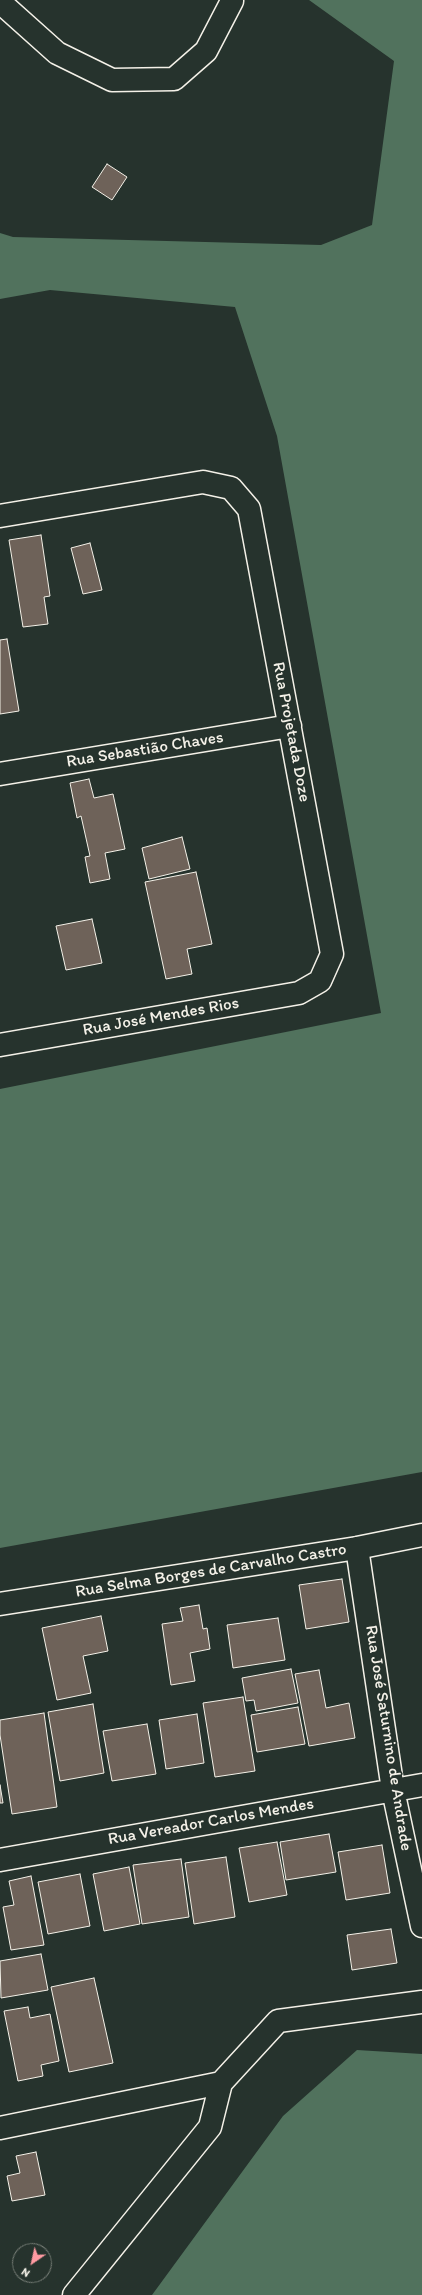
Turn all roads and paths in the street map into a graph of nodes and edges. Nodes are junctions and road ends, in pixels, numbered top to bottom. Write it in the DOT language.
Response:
graph roads {
  1 [pos="232,1"];
  2 [pos="0,2"];
  3 [pos="0,516"];
  4 [pos="290,726"];
  5 [pos="0,774"];
  6 [pos="320,981"];
  7 [pos="0,1045"];
  8 [pos="422,1535"];
  9 [pos="357,1548"];
  10 [pos="0,1604"];
  11 [pos="422,1785"];
  12 [pos="393,1790"];
  13 [pos="0,1860"];
  14 [pos="422,1926"];
  15 [pos="422,2002"];
  16 [pos="221,2083"];
  17 [pos="0,2128"];
  18 [pos="74,2295"];
  1 -- 2 [label="street"];
  3 -- 4 [label="street, Rua Projetada Doze"];
  4 -- 5 [label="street, Rua Sebastião Chaves"];
  4 -- 6 [label="street, Rua Projetada Doze"];
  6 -- 7 [label="street, Rua José Mendes Rios"];
  8 -- 9 [label="street, Rua Selma Borges de Carvalho Castro"];
  9 -- 10 [label="street, Rua Selma Borges de Carvalho Castro"];
  9 -- 12 [label="street, Rua José Saturnino de Andrade"];
  11 -- 12 [label="street, Rua Vereador Carlos Mendes"];
  12 -- 13 [label="street, Rua Vereador Carlos Mendes"];
  12 -- 14 [label="street, Rua José Saturnino de Andrade"];
  15 -- 16 [label="street"];
  16 -- 17 [label="street"];
  16 -- 18 [label="street"];
}
